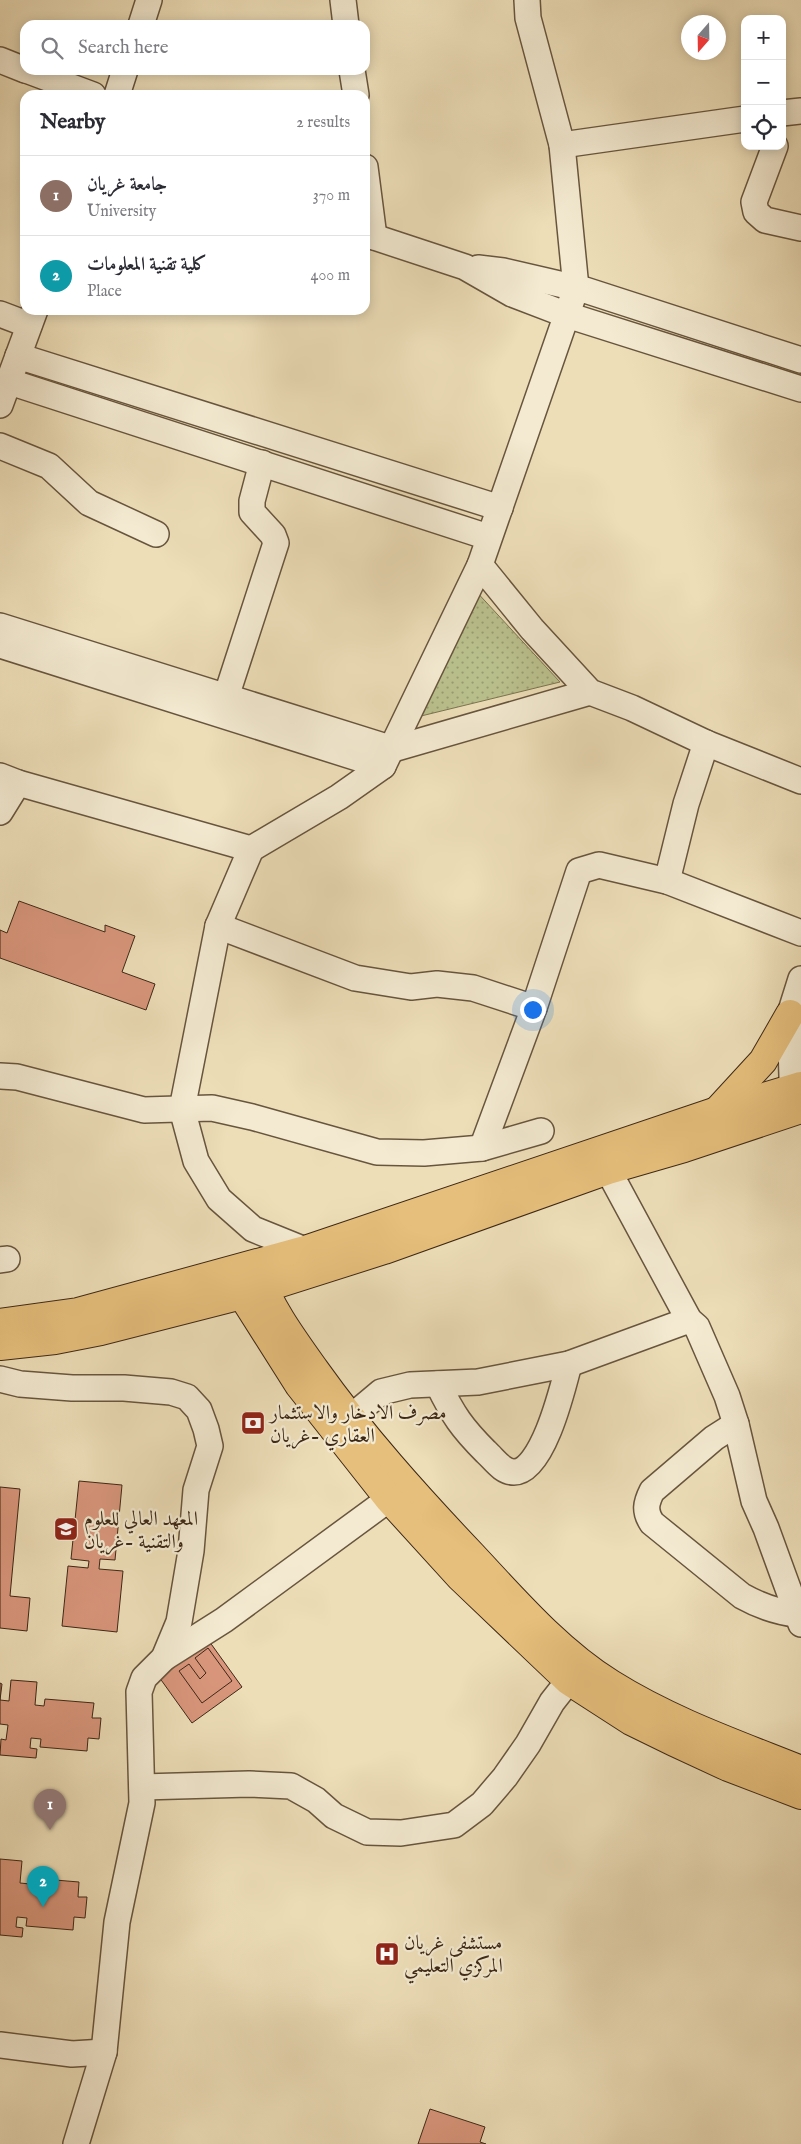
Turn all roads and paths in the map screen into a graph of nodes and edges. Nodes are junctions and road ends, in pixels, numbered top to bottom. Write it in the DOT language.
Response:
graph roads {
  1 [pos="150,0"];
  2 [pos="343,0"];
  3 [pos="527,0"];
  4 [pos="143,20"];
  5 [pos="345,20"];
  6 [pos="0,60"];
  7 [pos="20,68"];
  8 [pos="39,75"];
  9 [pos="123,75"];
  10 [pos="353,75"];
  11 [pos="80,90"];
  12 [pos="119,90"];
  13 [pos="355,90"];
  14 [pos="741,120"];
  15 [pos="562,145"];
  16 [pos="774,150"];
  17 [pos="801,228"];
  18 [pos="370,235"];
  19 [pos="465,267"];
  20 [pos="576,288"];
  21 [pos="0,314"];
  22 [pos="568,315"];
  23 [pos="32,317"];
  24 [pos="18,356"];
  25 [pos="801,360"];
  26 [pos="8,381"];
  27 [pos="801,389"];
  28 [pos="0,404"];
  29 [pos="0,446"];
  30 [pos="262,464"];
  31 [pos="500,508"];
  32 [pos="156,534"];
  33 [pos="488,538"];
  34 [pos="480,564"];
  35 [pos="0,626"];
  36 [pos="0,645"];
  37 [pos="590,692"];
  38 [pos="226,697"];
  39 [pos="706,743"];
  40 [pos="388,757"];
  41 [pos="9,779"];
  42 [pos="801,781"];
  43 [pos="0,812"];
  44 [pos="251,849"];
  45 [pos="667,881"];
  46 [pos="218,926"];
  47 [pos="801,933"];
  48 [pos="801,979"];
  49 [pos="534,1008"];
  50 [pos="790,1014"];
  51 [pos="0,1076"];
  52 [pos="797,1099"];
  53 [pos="182,1109"];
  54 [pos="718,1111"];
  55 [pos="541,1131"];
  56 [pos="482,1148"];
  57 [pos="608,1170"];
  58 [pos="305,1250"];
  59 [pos="248,1279"];
  60 [pos="688,1320"];
  61 [pos="0,1323"];
  62 [pos="0,1346"];
  63 [pos="570,1364"];
  64 [pos="0,1379"];
  65 [pos="438,1384"];
  66 [pos="350,1418"];
  67 [pos="736,1424"];
  68 [pos="389,1499"];
  69 [pos="799,1619"];
  70 [pos="164,1658"];
  71 [pos="576,1672"];
  72 [pos="801,1770"];
  73 [pos="142,1787"];
  74 [pos="801,1795"];
  75 [pos="0,2045"];
  76 [pos="104,2052"];
  77 [pos="76,2144"];
  1 -- 4 [label="street"];
  2 -- 5 [label="street"];
  3 -- 15 [label="street"];
  6 -- 7 [label="street"];
  8 -- 11 [label="street"];
  9 -- 12 [label="street"];
  10 -- 13 [label="street"];
  14 -- 15 [label="street"];
  15 -- 20 [label="street"];
  16 -- 17 [label="street"];
  18 -- 19 [label="street"];
  19 -- 20 [label="street"];
  19 -- 22 [label="street"];
  20 -- 22 [label="street"];
  20 -- 25 [label="street"];
  21 -- 23 [label="street"];
  22 -- 27 [label="street"];
  22 -- 31 [label="street"];
  23 -- 24 [label="street"];
  24 -- 26 [label="street"];
  24 -- 31 [label="street"];
  26 -- 28 [label="street"];
  26 -- 30 [label="street"];
  29 -- 32 [label="street"];
  30 -- 33 [label="street"];
  30 -- 38 [label="street"];
  31 -- 33 [label="street"];
  33 -- 34 [label="street"];
  34 -- 37 [label="street"];
  34 -- 40 [label="street"];
  35 -- 38 [label="street"];
  36 -- 40 [label="street"];
  37 -- 39 [label="street"];
  37 -- 40 [label="street"];
  38 -- 40 [label="street"];
  39 -- 42 [label="street"];
  39 -- 45 [label="street"];
  40 -- 44 [label="street"];
  41 -- 43 [label="street"];
  41 -- 44 [label="street"];
  44 -- 46 [label="street"];
  45 -- 47 [label="street"];
  45 -- 49 [label="street"];
  46 -- 49 [label="street"];
  46 -- 53 [label="street"];
  48 -- 50 [label="street"];
  49 -- 56 [label="street"];
  50 -- 52 [label="street"];
  50 -- 54 [label="main road"];
  51 -- 53 [label="street"];
  52 -- 54 [label="main road"];
  52 -- 57 [label="main road"];
  53 -- 56 [label="street"];
  53 -- 58 [label="street"];
  54 -- 58 [label="main road"];
  55 -- 56 [label="street"];
  57 -- 59 [label="main road"];
  57 -- 60 [label="street"];
  58 -- 59 [label="main road"];
  59 -- 61 [label="main road"];
  59 -- 62 [label="main road"];
  59 -- 66 [label="main road"];
  59 -- 68 [label="main road"];
  60 -- 63 [label="street"];
  60 -- 67 [label="street"];
  63 -- 65 [label="street"];
  63 -- 65 [label="street"];
  64 -- 70 [label="street"];
  65 -- 66 [label="street"];
  66 -- 71 [label="main road"];
  67 -- 69 [label="street"];
  67 -- 69 [label="street"];
  68 -- 70 [label="street"];
  68 -- 71 [label="main road"];
  70 -- 73 [label="street"];
  71 -- 72 [label="main road"];
  71 -- 73 [label="street"];
  71 -- 74 [label="main road"];
  73 -- 76 [label="street"];
  75 -- 76 [label="street"];
  76 -- 77 [label="street"];
}
